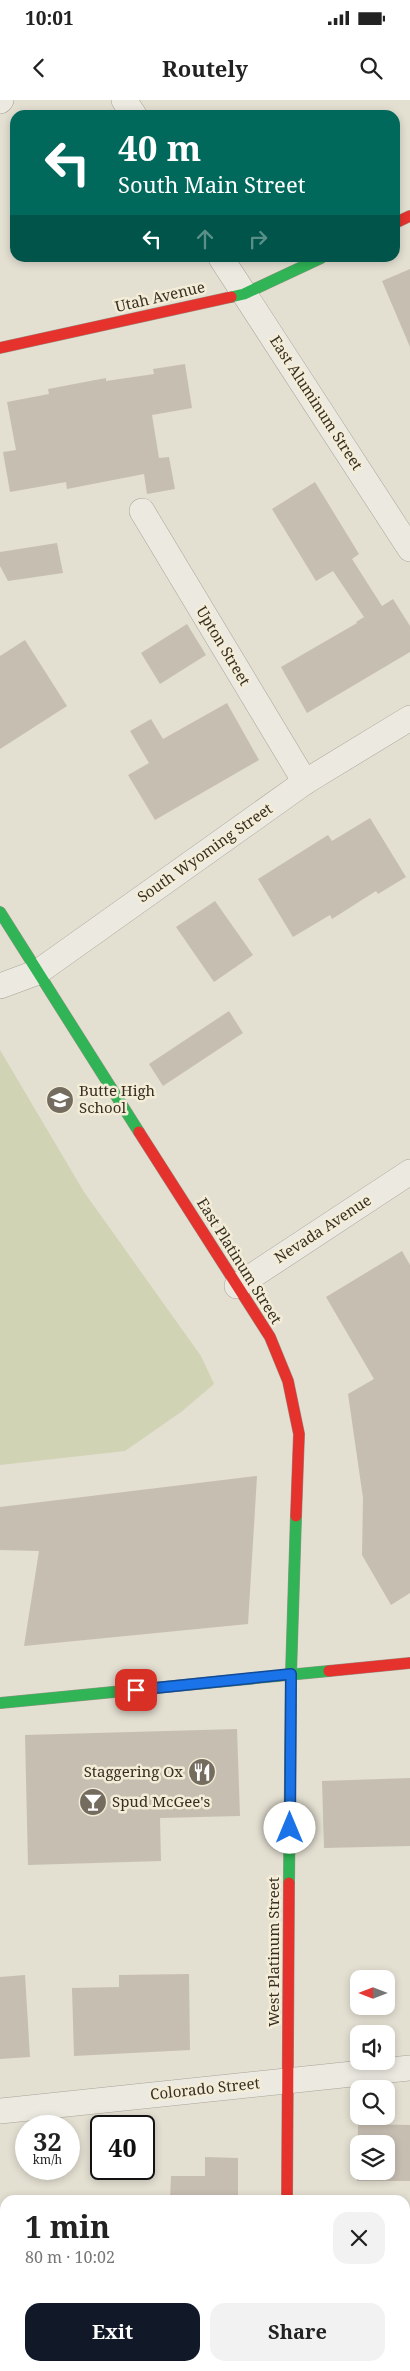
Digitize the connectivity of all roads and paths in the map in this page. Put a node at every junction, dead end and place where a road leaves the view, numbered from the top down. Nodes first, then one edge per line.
1 (224, 262) edge
2 (312, 262) edge
3 (244, 294) junction
4 (0, 348) edge
5 (142, 510) dead end
6 (410, 549) edge
7 (410, 718) edge
8 (305, 782) junction
9 (0, 912) edge
10 (38, 972) junction
11 (0, 986) edge
12 (410, 1172) edge
13 (237, 1286) junction
14 (410, 1663) edge
15 (291, 1674) junction
16 (0, 1703) edge
17 (410, 2068) edge
18 (288, 2080) junction
19 (0, 2111) edge
20 (287, 2195) edge

1 - 3 street, East Aluminum Street
2 - 3 street, Utah Avenue
3 - 4 street, Utah Avenue
3 - 6 street, East Aluminum Street
5 - 8 street, Upton Street
7 - 8 street, South Wyoming Street
8 - 10 street, South Wyoming Street
9 - 10 street, East Platinum Street
10 - 11 street, South Wyoming Street
10 - 13 street, East Platinum Street
12 - 13 street, Nevada Avenue
13 - 15 street, East Platinum Street
14 - 15 street
15 - 16 street
15 - 18 street, West Platinum Street
17 - 18 street, Colorado Street
18 - 19 street, Colorado Street
18 - 20 street, West Platinum Street

